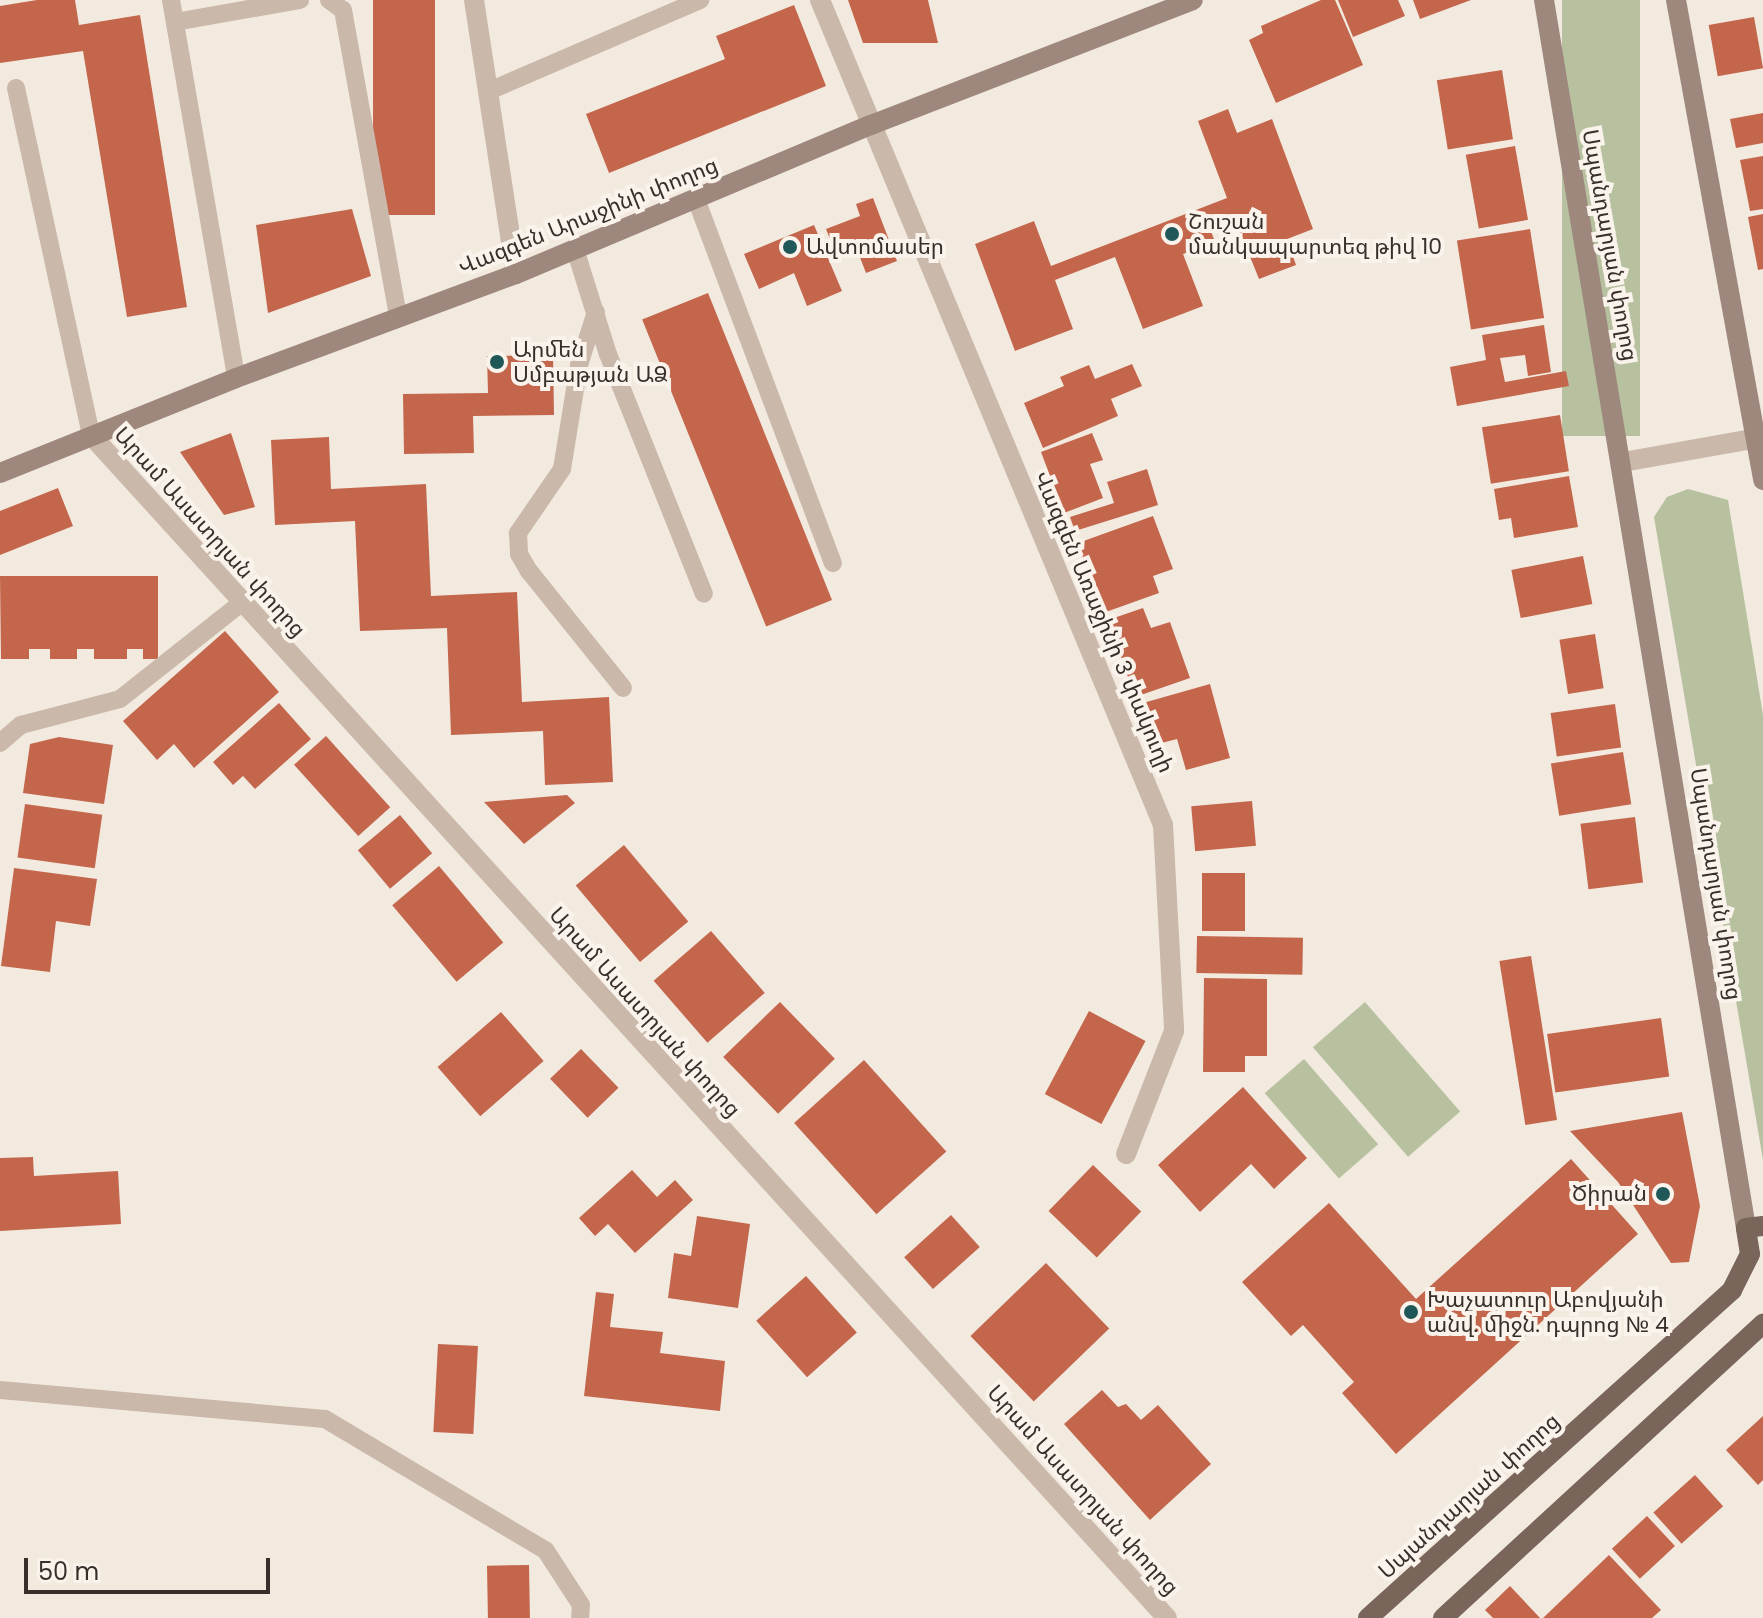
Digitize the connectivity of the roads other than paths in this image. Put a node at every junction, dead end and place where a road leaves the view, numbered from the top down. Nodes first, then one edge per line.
1 (171, 0) edge
2 (300, 0) edge
3 (329, 0) edge
4 (474, 0) edge
5 (700, 0) edge
6 (820, 0) edge
7 (1193, 0) edge
8 (1544, 0) edge
9 (1676, 0) edge
10 (175, 22) junction
11 (16, 88) dead end
12 (489, 91) junction
13 (871, 125) junction
14 (696, 199) junction
15 (575, 249) junction
16 (516, 274) junction
17 (596, 312) junction
18 (398, 316) junction
19 (236, 378) junction
20 (91, 435) junction
21 (1759, 438) edge
22 (1623, 462) junction
23 (0, 473) edge
24 (1763, 480) edge
25 (833, 563) dead end
26 (704, 594) dead end
27 (240, 604) junction
28 (623, 688) dead end
29 (0, 743) edge
30 (1126, 1154) dead end
31 (1755, 1227) edge
32 (1763, 1324) edge
33 (0, 1390) edge
34 (580, 1618) edge
35 (1167, 1618) edge
36 (1368, 1618) edge
37 (1443, 1618) edge

1 - 10 lane
2 - 10 lane
3 - 18 lane
4 - 12 street
5 - 12 lane
6 - 13 street, Վազգեն Առաջինի 3 փակուղի
7 - 13 main road, Վազգեն Արաջինի փողոց
8 - 22 main road, Սպանդարյան փողոց
9 - 21 main road
10 - 19 lane
11 - 20 lane
12 - 16 street
13 - 14 main road, Վազգեն Արաջինի փողոց
13 - 30 street, Վազգեն Առաջինի 3 փակուղի
14 - 15 main road, Վազգեն Արաջինի փողոց
14 - 25 lane
15 - 16 main road, Վազգեն Արաջինի փողոց
15 - 17 lane
16 - 18 main road, Վազգեն Արաջինի փողոց
17 - 26 lane
17 - 28 lane
18 - 19 main road, Վազգեն Արաջինի փողոց
19 - 20 main road, Վազգեն Արաջինի փողոց
20 - 23 main road, Վազգեն Արաջինի փողոց
20 - 27 street, Արամ Ասատրյան փողոց
21 - 22 street
21 - 24 main road
22 - 31 main road, Սպանդարյան փողոց
27 - 29 lane
27 - 35 street, Արամ Ասատրյան փողոց
31 - 36 main road, Սպանդարյան փողոց
32 - 37 main road
33 - 34 lane

